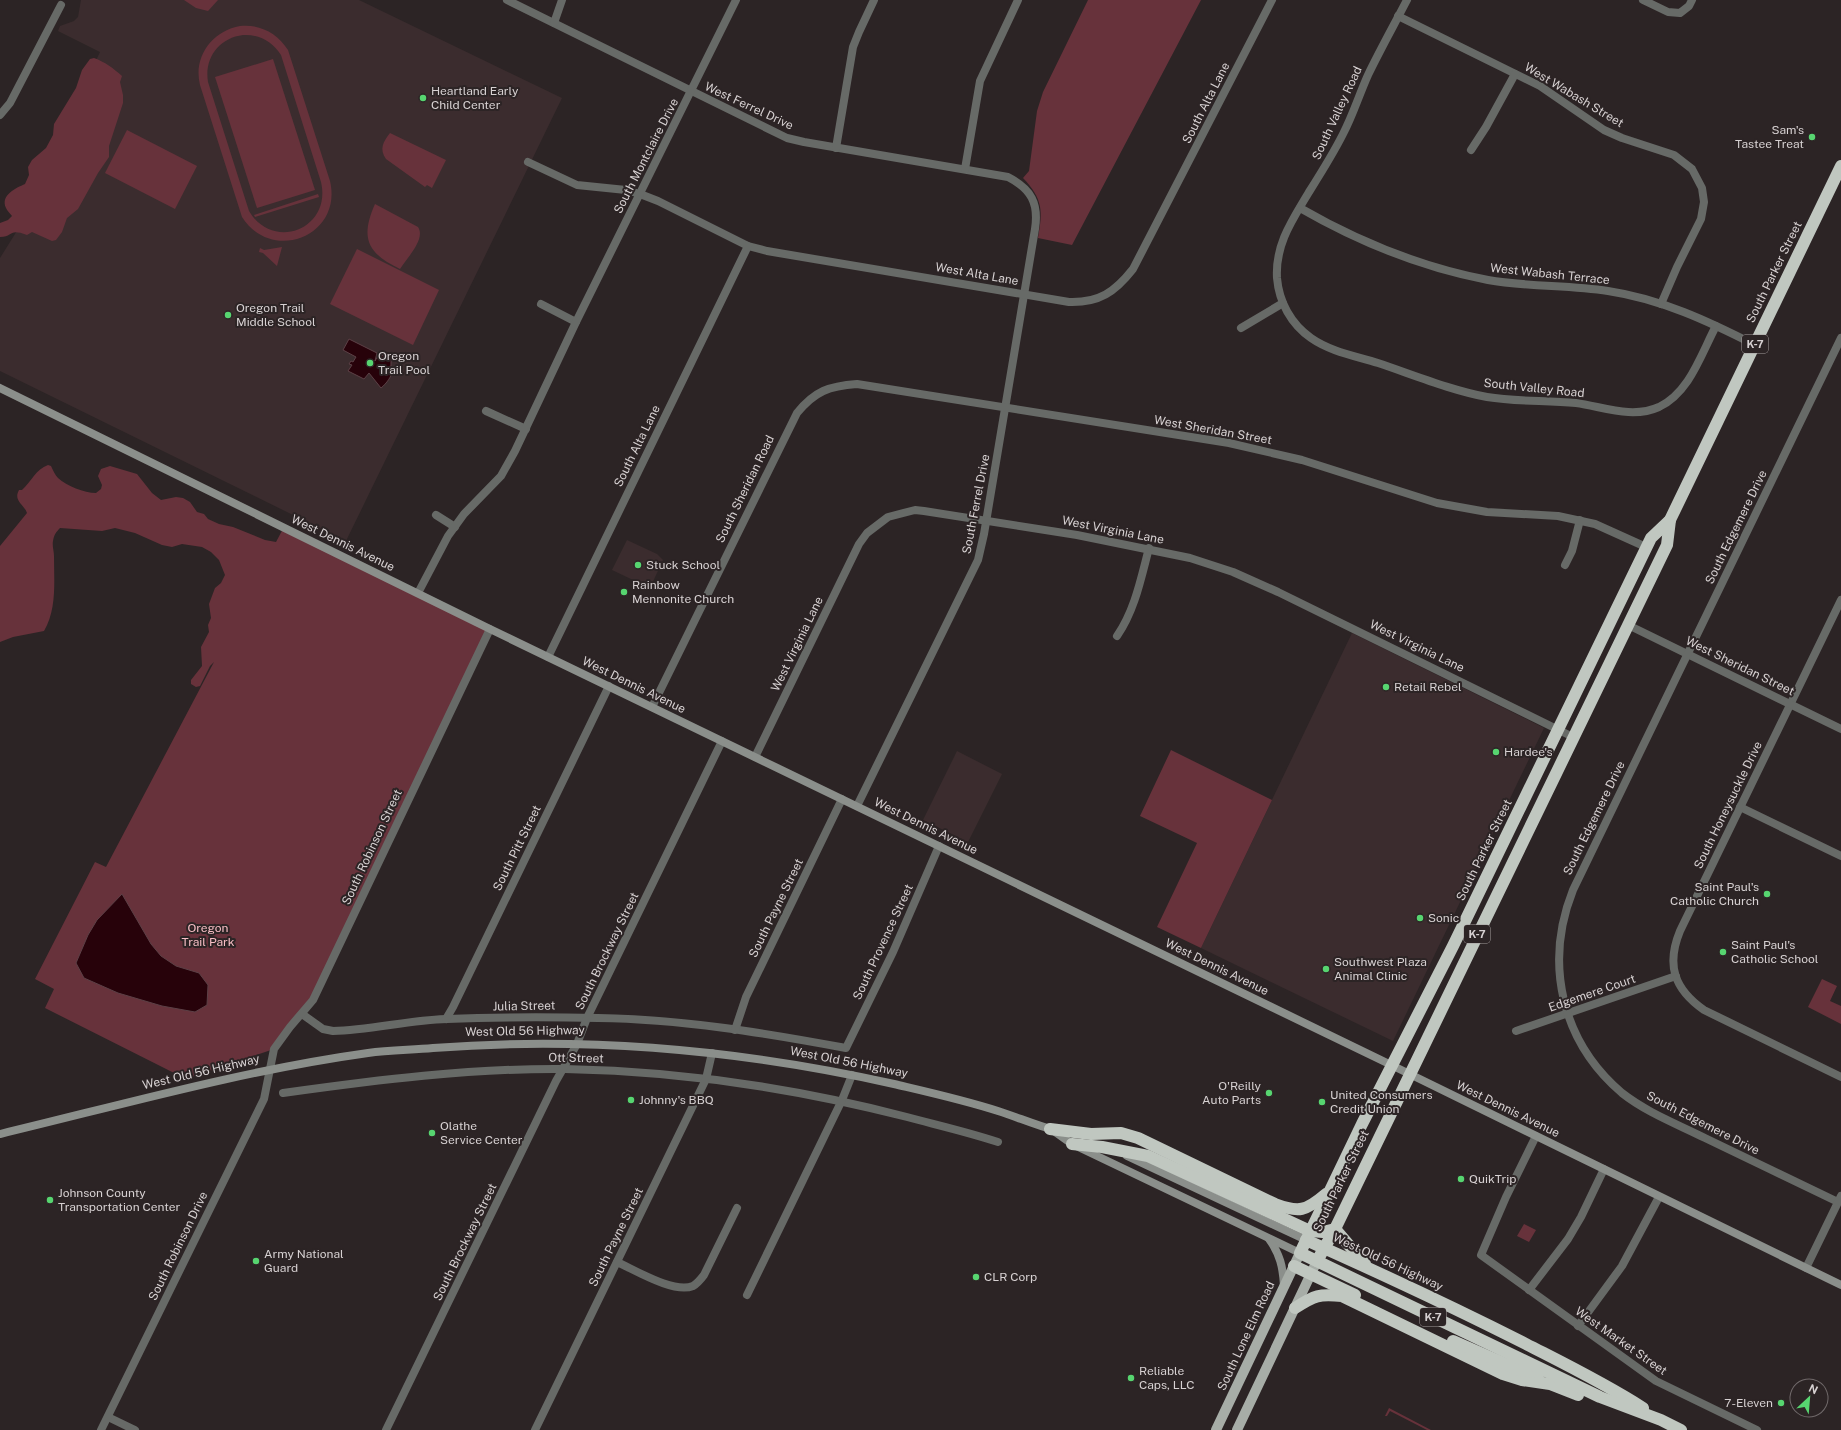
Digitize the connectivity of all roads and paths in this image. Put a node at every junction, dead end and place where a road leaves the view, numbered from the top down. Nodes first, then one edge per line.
1 (507, 0) edge
2 (562, 0) edge
3 (874, 0) edge
4 (1018, 0) edge
5 (1272, 0) edge
6 (1406, 0) edge
7 (1643, 0) edge
8 (1692, 0) edge
9 (733, 1) edge
10 (61, 5) dead end
11 (1398, 16) junction
12 (554, 23) junction
13 (1515, 74) junction
14 (691, 92) junction
15 (0, 115) edge
16 (836, 148) junction
17 (1471, 150) dead end
18 (528, 162) dead end
19 (1841, 167) edge
20 (965, 169) junction
21 (640, 194) junction
22 (1300, 208) junction
23 (1161, 216) joint
24 (1035, 229) joint
25 (748, 246) junction
26 (1024, 294) junction
27 (1283, 303) junction
28 (541, 304) dead end
29 (1661, 304) junction
30 (576, 322) junction
31 (1716, 326) junction
32 (1241, 328) dead end
33 (1841, 338) edge
34 (1755, 345) junction
35 (837, 385) joint
36 (0, 388) edge
37 (1005, 408) junction
38 (486, 411) dead end
39 (526, 429) junction
40 (436, 515) dead end
41 (1580, 520) junction
42 (1670, 520) junction
43 (987, 521) junction
44 (455, 527) junction
45 (1646, 547) junction
46 (1149, 548) junction
47 (1565, 565) dead end
48 (418, 593) junction
49 (1841, 600) edge
50 (1628, 625) junction
51 (490, 628) junction
52 (1117, 636) dead end
53 (1688, 654) junction
54 (548, 657) junction
55 (609, 686) junction
56 (1790, 704) junction
57 (652, 707) junction
58 (1558, 729) junction
59 (1841, 729) edge
60 (1573, 736) junction
61 (722, 741) junction
62 (755, 757) junction
63 (842, 799) junction
64 (857, 806) junction
65 (1740, 807) junction
66 (939, 846) junction
67 (1841, 856) edge
68 (1676, 976) junction
69 (302, 1014) junction
70 (1567, 1014) junction
71 (586, 1018) junction
72 (446, 1019) junction
73 (735, 1030) junction
74 (1516, 1031) dead end
75 (577, 1044) junction
76 (846, 1048) joint
77 (712, 1053) junction
78 (1393, 1065) junction
79 (564, 1069) junction
80 (269, 1070) junction
81 (1409, 1074) junction
82 (852, 1075) junction
83 (1841, 1077) edge
84 (706, 1079) junction
85 (282, 1093) dead end
86 (842, 1100) junction
87 (1050, 1129) junction
88 (0, 1134) edge
89 (1536, 1136) junction
90 (998, 1142) dead end
91 (1072, 1144) junction
92 (1102, 1147) junction
93 (1604, 1169) junction
94 (1330, 1190) junction
95 (1659, 1196) junction
96 (1840, 1199) edge
97 (737, 1208) dead end
98 (1335, 1228) junction
99 (1308, 1236) junction
100 (1267, 1237) junction
101 (1324, 1248) junction
102 (1300, 1252) junction
103 (1317, 1261) junction
104 (617, 1262) junction
105 (1294, 1266) junction
106 (1806, 1268) junction
107 (1370, 1270) junction
108 (1311, 1274) junction
109 (1841, 1285) edge
110 (1284, 1287) junction
111 (1529, 1290) junction
112 (746, 1296) dead end
113 (1295, 1308) junction
114 (1578, 1326) junction
115 (1580, 1372) junction
116 (1549, 1373) junction
117 (108, 1417) junction
118 (1661, 1420) junction
119 (101, 1430) edge
120 (135, 1430) edge
121 (386, 1430) edge
122 (535, 1430) edge
123 (1216, 1430) edge
124 (1237, 1430) edge
125 (1681, 1430) edge
126 (1757, 1430) edge

1 - 12 street, West Ferrel Drive
2 - 12 street
3 - 16 street
4 - 20 street
5 - 23 street, South Alta Lane
6 - 11 street, South Valley Road
7 - 8 street
9 - 14 street, South Montclaire Drive
10 - 15 street
11 - 13 street, West Wabash Street
11 - 22 street, South Valley Road
12 - 14 street, West Ferrel Drive
13 - 17 street
13 - 29 street, West Wabash Street
14 - 16 street, West Ferrel Drive
14 - 21 street, South Montclaire Drive
16 - 20 street, West Ferrel Drive
18 - 21 street
19 - 34 highway, South Parker Street / K-7
20 - 24 street, West Ferrel Drive
21 - 25 street
21 - 30 street, South Montclaire Drive
22 - 27 street, South Valley Road
22 - 29 street, West Wabash Terrace
23 - 26 street, West Alta Lane
24 - 26 street, South Ferrel Drive
25 - 26 street, West Alta Lane
25 - 54 street, South Alta Lane
26 - 37 street, South Ferrel Drive
27 - 31 street, South Valley Road
27 - 32 street
28 - 30 street
29 - 31 street, West Wabash Terrace
30 - 39 street, South Montclaire Drive
31 - 34 street, West Wabash Terrace
33 - 53 street, South Edgemere Drive
34 - 42 highway, South Parker Street / K-7
35 - 37 street, West Sheridan Street
35 - 57 street, South Sheridan Road
36 - 48 street, West Dennis Avenue
37 - 41 street, West Sheridan Street
37 - 43 street, South Ferrel Drive
38 - 39 street
39 - 44 street, South Montclaire Drive
40 - 44 street
41 - 45 street, West Sheridan Street
41 - 47 street
42 - 45 highway, South Parker Street / K-7
42 - 50 highway, South Parker Street / K-7
43 - 46 street, West Virginia Lane
43 - 62 street, West Virginia Lane
43 - 64 street, South Ferrel Drive
44 - 48 street, South Montclaire Drive
45 - 58 highway, South Parker Street / K-7
46 - 52 street
46 - 58 street, West Virginia Lane
48 - 51 street, West Dennis Avenue
49 - 56 street, South Honeysuckle Drive
50 - 53 street, West Sheridan Street
50 - 60 highway, South Parker Street / K-7
51 - 54 street, West Dennis Avenue
51 - 69 street, South Robinson Street
53 - 56 street, West Sheridan Street
53 - 70 street, South Edgemere Drive
54 - 55 street, West Dennis Avenue
55 - 57 street, West Dennis Avenue
55 - 72 street, South Pitt Street
56 - 59 street, West Sheridan Street
56 - 65 street, South Honeysuckle Drive
57 - 61 street, West Dennis Avenue
58 - 60 street, West Virginia Lane
58 - 78 highway, South Parker Street / K-7
60 - 81 highway, South Parker Street / K-7
61 - 62 street, West Dennis Avenue
61 - 71 street, South Brockway Street
62 - 63 street, West Dennis Avenue
63 - 64 street, West Dennis Avenue
63 - 73 street, South Payne Street
64 - 66 street, West Dennis Avenue
65 - 67 street
65 - 68 street, South Honeysuckle Drive
66 - 76 street, South Provence Street
66 - 78 street, West Dennis Avenue
68 - 70 street, Edgemere Court
68 - 83 street, South Honeysuckle Drive
69 - 72 street, Julia Street
69 - 80 street, South Robinson Street
70 - 74 street, Edgemere Court
70 - 96 street, South Edgemere Drive
71 - 72 street, Julia Street
71 - 73 street, Julia Street
71 - 75 street, South Brockway Street
73 - 76 street, Julia Street
75 - 77 street, West Old 56 Highway
75 - 79 street, South Brockway Street
75 - 80 street, West Old 56 Highway
77 - 82 street, West Old 56 Highway
77 - 84 street, South Payne Street
78 - 81 street, West Dennis Avenue
78 - 94 highway, South Parker Street / K-7
79 - 84 street, Ott Street
79 - 85 street, Ott Street
79 - 121 street, South Brockway Street
80 - 88 street, West Old 56 Highway
80 - 117 street, South Robinson Drive
81 - 89 street, West Dennis Avenue
81 - 98 highway, South Parker Street / K-7
82 - 86 street
82 - 87 street, West Old 56 Highway
84 - 86 street, Ott Street
84 - 104 street, South Payne Street
86 - 90 street, Ott Street
86 - 112 street
87 - 91 street, West Old 56 Highway
87 - 92 street, West Old 56 Highway
87 - 94 highway
89 - 93 street, West Dennis Avenue
89 - 111 street, West Market Street
91 - 92 highway, West Old 56 Highway
91 - 100 street, West Old 56 Highway
92 - 99 highway, West Old 56 Highway
93 - 95 street, West Dennis Avenue
93 - 111 street
94 - 99 highway, South Parker Street / K-7
95 - 106 street, West Dennis Avenue
95 - 114 street
96 - 106 street
97 - 104 street
98 - 99 highway
98 - 101 highway, South Parker Street
98 - 107 highway, K-7
99 - 101 highway, West Old 56 Highway
99 - 102 highway, K-7
100 - 102 street, West Old 56 Highway
100 - 110 street
101 - 103 highway, South Parker Street
101 - 107 highway, West Old 56 Highway
102 - 103 highway, West Old 56 Highway / K-7
102 - 105 main road, South Lone Elm Road
103 - 108 main road
103 - 116 highway, West Old 56 Highway / K-7
104 - 122 street, South Payne Street
105 - 108 highway
105 - 110 main road, South Lone Elm Road
106 - 109 street, West Dennis Avenue
107 - 115 highway, West Old 56 Highway / K-7
108 - 113 main road
108 - 116 highway
110 - 123 main road, South Lone Elm Road
111 - 114 street, West Market Street
113 - 118 highway
113 - 124 main road
114 - 126 street, West Market Street
115 - 116 highway
115 - 118 highway, West Old 56 Highway / K-7
116 - 118 highway, West Old 56 Highway / K-7
117 - 119 street, South Robinson Drive
117 - 120 street
118 - 125 highway, West Old 56 Highway / K-7

